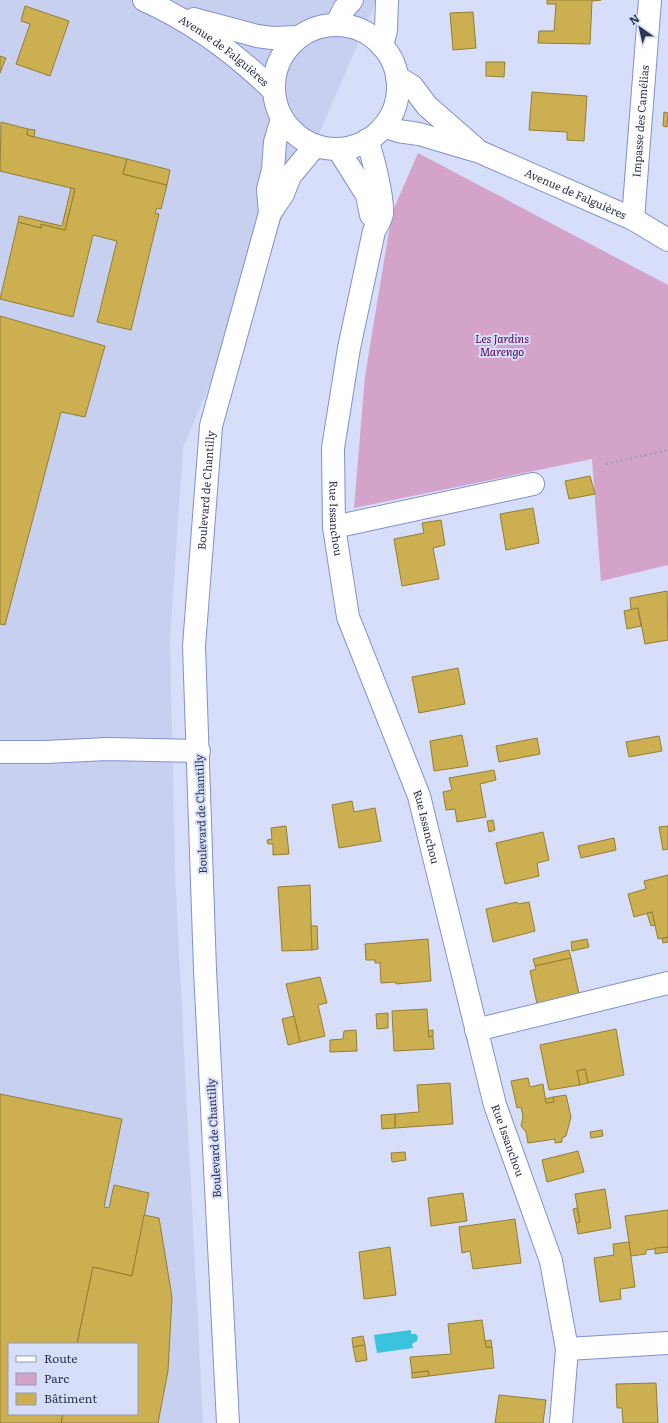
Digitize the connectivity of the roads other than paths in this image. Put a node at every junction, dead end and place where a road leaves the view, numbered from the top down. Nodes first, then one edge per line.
1 (144, 0) edge
2 (352, 0) edge
3 (387, 0) edge
4 (650, 0) edge
5 (174, 14) junction
6 (336, 25) junction
7 (298, 37) junction
8 (382, 46) junction
9 (397, 77) junction
10 (273, 90) junction
11 (282, 119) junction
12 (384, 126) junction
13 (367, 140) junction
14 (315, 146) junction
15 (338, 149) junction
16 (480, 152) junction
17 (270, 213) junction
18 (633, 219) junction
19 (374, 231) junction
20 (668, 240) edge
21 (533, 484) dead end
22 (334, 527) junction
23 (199, 751) junction
24 (0, 752) edge
25 (668, 983) edge
26 (476, 1030) junction
27 (668, 1343) edge
28 (567, 1349) junction
29 (228, 1423) edge
30 (561, 1423) edge

1 - 5 street, Avenue de Falguières
2 - 6 street
3 - 8 street
4 - 18 street, Impasse des Camélias
5 - 7 street, Avenue de Falguières
5 - 10 street, Avenue de Falguières
6 - 7 street
6 - 8 street
7 - 10 street
8 - 9 street
9 - 12 street
9 - 16 street, Avenue de Falguières
10 - 11 street
11 - 14 street
11 - 17 street, Boulevard de Chantilly
12 - 13 street
12 - 16 street, Avenue de Falguières
13 - 15 street
13 - 19 street
14 - 15 street
14 - 17 street, Boulevard de Chantilly
15 - 19 street
16 - 18 street, Avenue de Falguières
17 - 23 street, Boulevard de Chantilly
18 - 20 street, Avenue de Falguières
19 - 22 street, Rue Issanchou
21 - 22 street
22 - 26 street, Rue Issanchou
23 - 24 street
23 - 29 street, Boulevard de Chantilly
25 - 26 street
26 - 28 street, Rue Issanchou
27 - 28 street
28 - 30 street, Rue Issanchou

